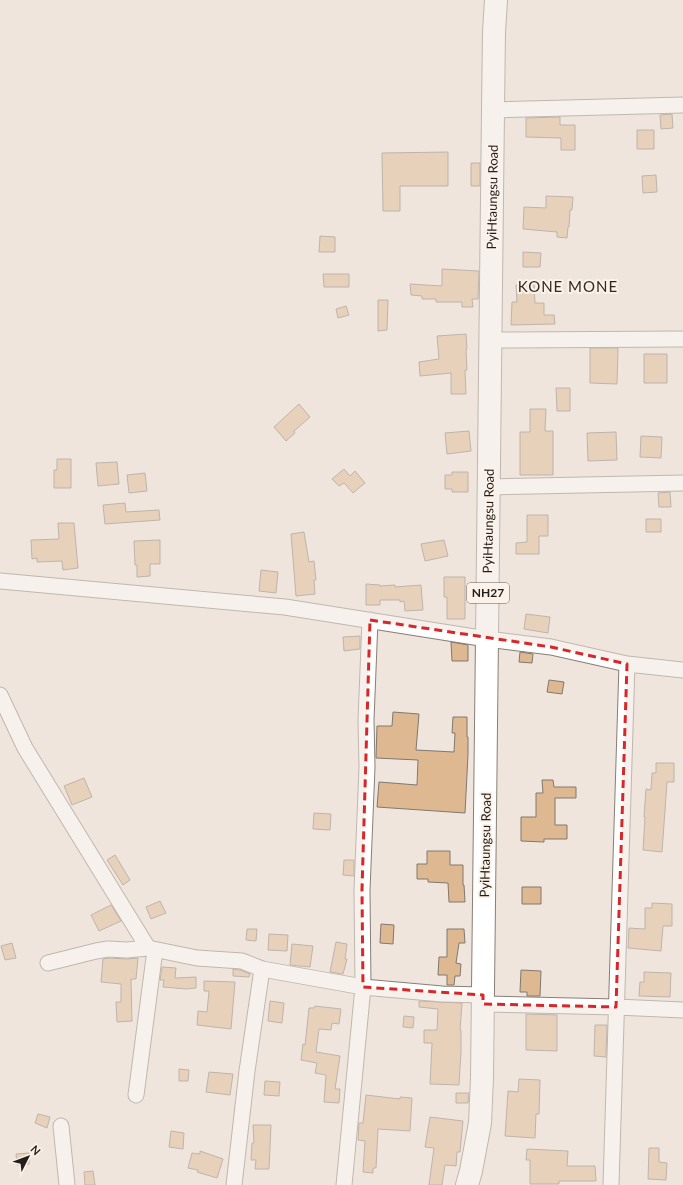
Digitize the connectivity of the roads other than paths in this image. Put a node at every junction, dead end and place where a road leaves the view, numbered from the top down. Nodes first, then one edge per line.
1 (496, 0) edge
2 (683, 105) edge
3 (493, 110) junction
4 (683, 339) edge
5 (490, 340) junction
6 (683, 483) edge
7 (489, 487) junction
8 (0, 582) edge
9 (370, 620) junction
10 (487, 640) junction
11 (627, 664) junction
12 (683, 670) edge
13 (0, 695) edge
14 (151, 949) junction
15 (48, 963) dead end
16 (262, 969) junction
17 (363, 987) junction
18 (483, 1000) junction
19 (616, 1007) junction
20 (683, 1010) edge
21 (136, 1095) dead end
22 (61, 1126) dead end
23 (66, 1185) edge
24 (234, 1185) edge
25 (344, 1185) edge
26 (467, 1185) edge
27 (611, 1185) edge

1 - 3 highway, PyiHtaungsu Road / NH27
2 - 3 street
3 - 5 highway, PyiHtaungsu Road / NH27
4 - 5 street
5 - 7 highway, PyiHtaungsu Road / NH27
6 - 7 street
7 - 10 highway, PyiHtaungsu Road / NH27
8 - 9 street
9 - 10 street
9 - 17 street
10 - 11 street
10 - 18 highway, PyiHtaungsu Road / NH27
11 - 12 street
11 - 19 street
13 - 14 street
14 - 15 street
14 - 16 street
14 - 21 street
16 - 17 street
16 - 24 street
17 - 18 street
17 - 25 street
18 - 19 street
18 - 26 highway, PyiHtaungsu Road / NH27
19 - 20 street
19 - 27 street
22 - 23 street

